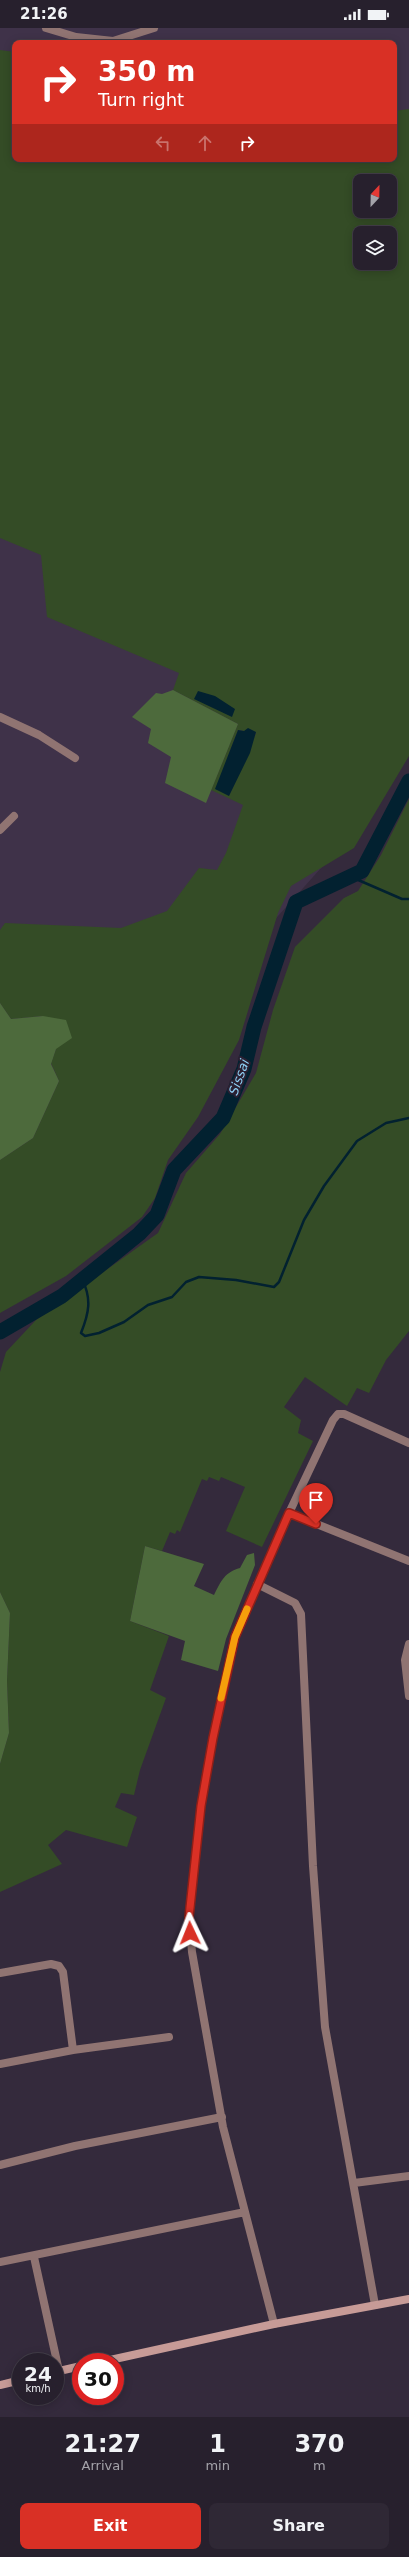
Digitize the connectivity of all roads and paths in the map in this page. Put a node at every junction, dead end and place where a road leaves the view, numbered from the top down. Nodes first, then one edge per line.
1 (46, 28) edge
2 (154, 28) edge
3 (101, 40) edge
4 (116, 40) edge
5 (0, 718) edge
6 (75, 758) dead end
7 (14, 816) dead end
8 (0, 830) edge
9 (409, 1443) edge
10 (289, 1513) junction
11 (409, 1561) edge
12 (257, 1584) junction
13 (409, 1644) edge
14 (409, 1696) edge
15 (0, 1973) edge
16 (169, 2037) dead end
17 (73, 2050) junction
18 (0, 2064) edge
19 (222, 2117) junction
20 (0, 2165) edge
21 (409, 2176) edge
22 (354, 2183) junction
23 (245, 2212) junction
24 (34, 2256) junction
25 (0, 2262) edge
26 (409, 2299) edge
27 (375, 2305) junction
28 (274, 2324) junction
29 (53, 2353) edge
30 (124, 2357) edge
31 (12, 2382) edge
32 (0, 2385) edge

1 - 3 street
2 - 4 street
5 - 6 street
7 - 8 street
9 - 10 street
10 - 11 street
10 - 12 street
12 - 19 street
12 - 22 street
13 - 14 street
15 - 17 street
16 - 17 street
17 - 18 street
19 - 20 street
19 - 23 street
21 - 22 street
22 - 27 street
23 - 24 street
23 - 28 street
24 - 25 street
24 - 29 street
26 - 27 street
27 - 28 street
28 - 30 street
31 - 32 street

